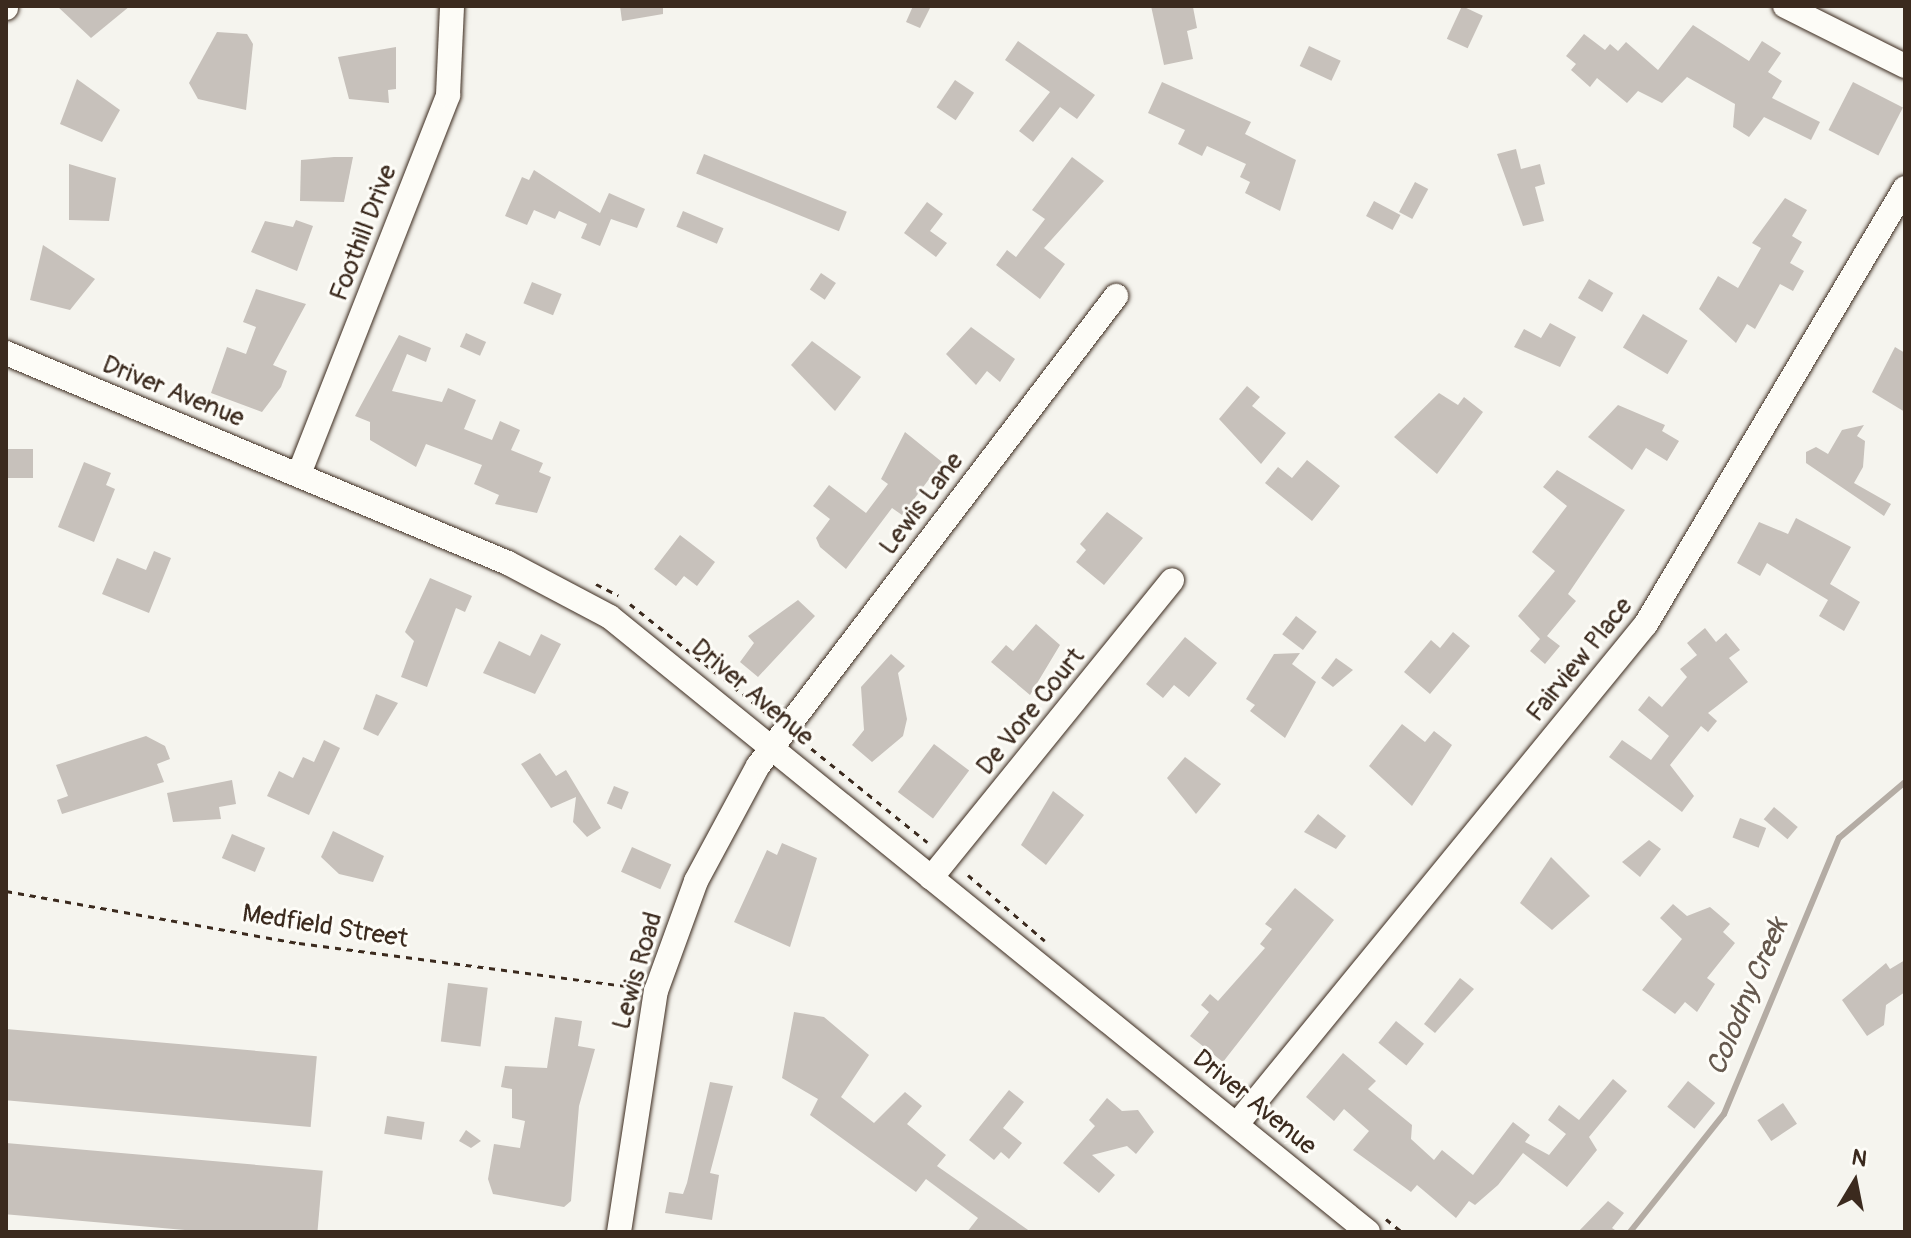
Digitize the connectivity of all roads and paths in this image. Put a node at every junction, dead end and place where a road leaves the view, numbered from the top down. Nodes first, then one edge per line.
1 (452, 6) edge
2 (1785, 6) edge
3 (1905, 66) edge
4 (1905, 188) edge
5 (1116, 296) dead end
6 (6, 353) edge
7 (299, 474) junction
8 (1172, 580) dead end
9 (801, 740) dead end
10 (773, 747) junction
11 (927, 842) dead end
12 (931, 878) junction
13 (6, 891) edge
14 (640, 988) dead end
15 (1237, 1124) junction
16 (619, 1232) edge
17 (1368, 1232) edge

1 - 7 street, Foothill Drive
2 - 3 street
4 - 15 street, Fairview Place
5 - 10 street, Lewis Lane
6 - 7 street, Driver Avenue
7 - 10 street, Driver Avenue
8 - 12 street, De Vore Court
9 - 11 path
10 - 12 street, Driver Avenue
10 - 16 street, Lewis Road
12 - 15 street, Driver Avenue
13 - 14 path, Medfield Street
15 - 17 street, Driver Avenue

